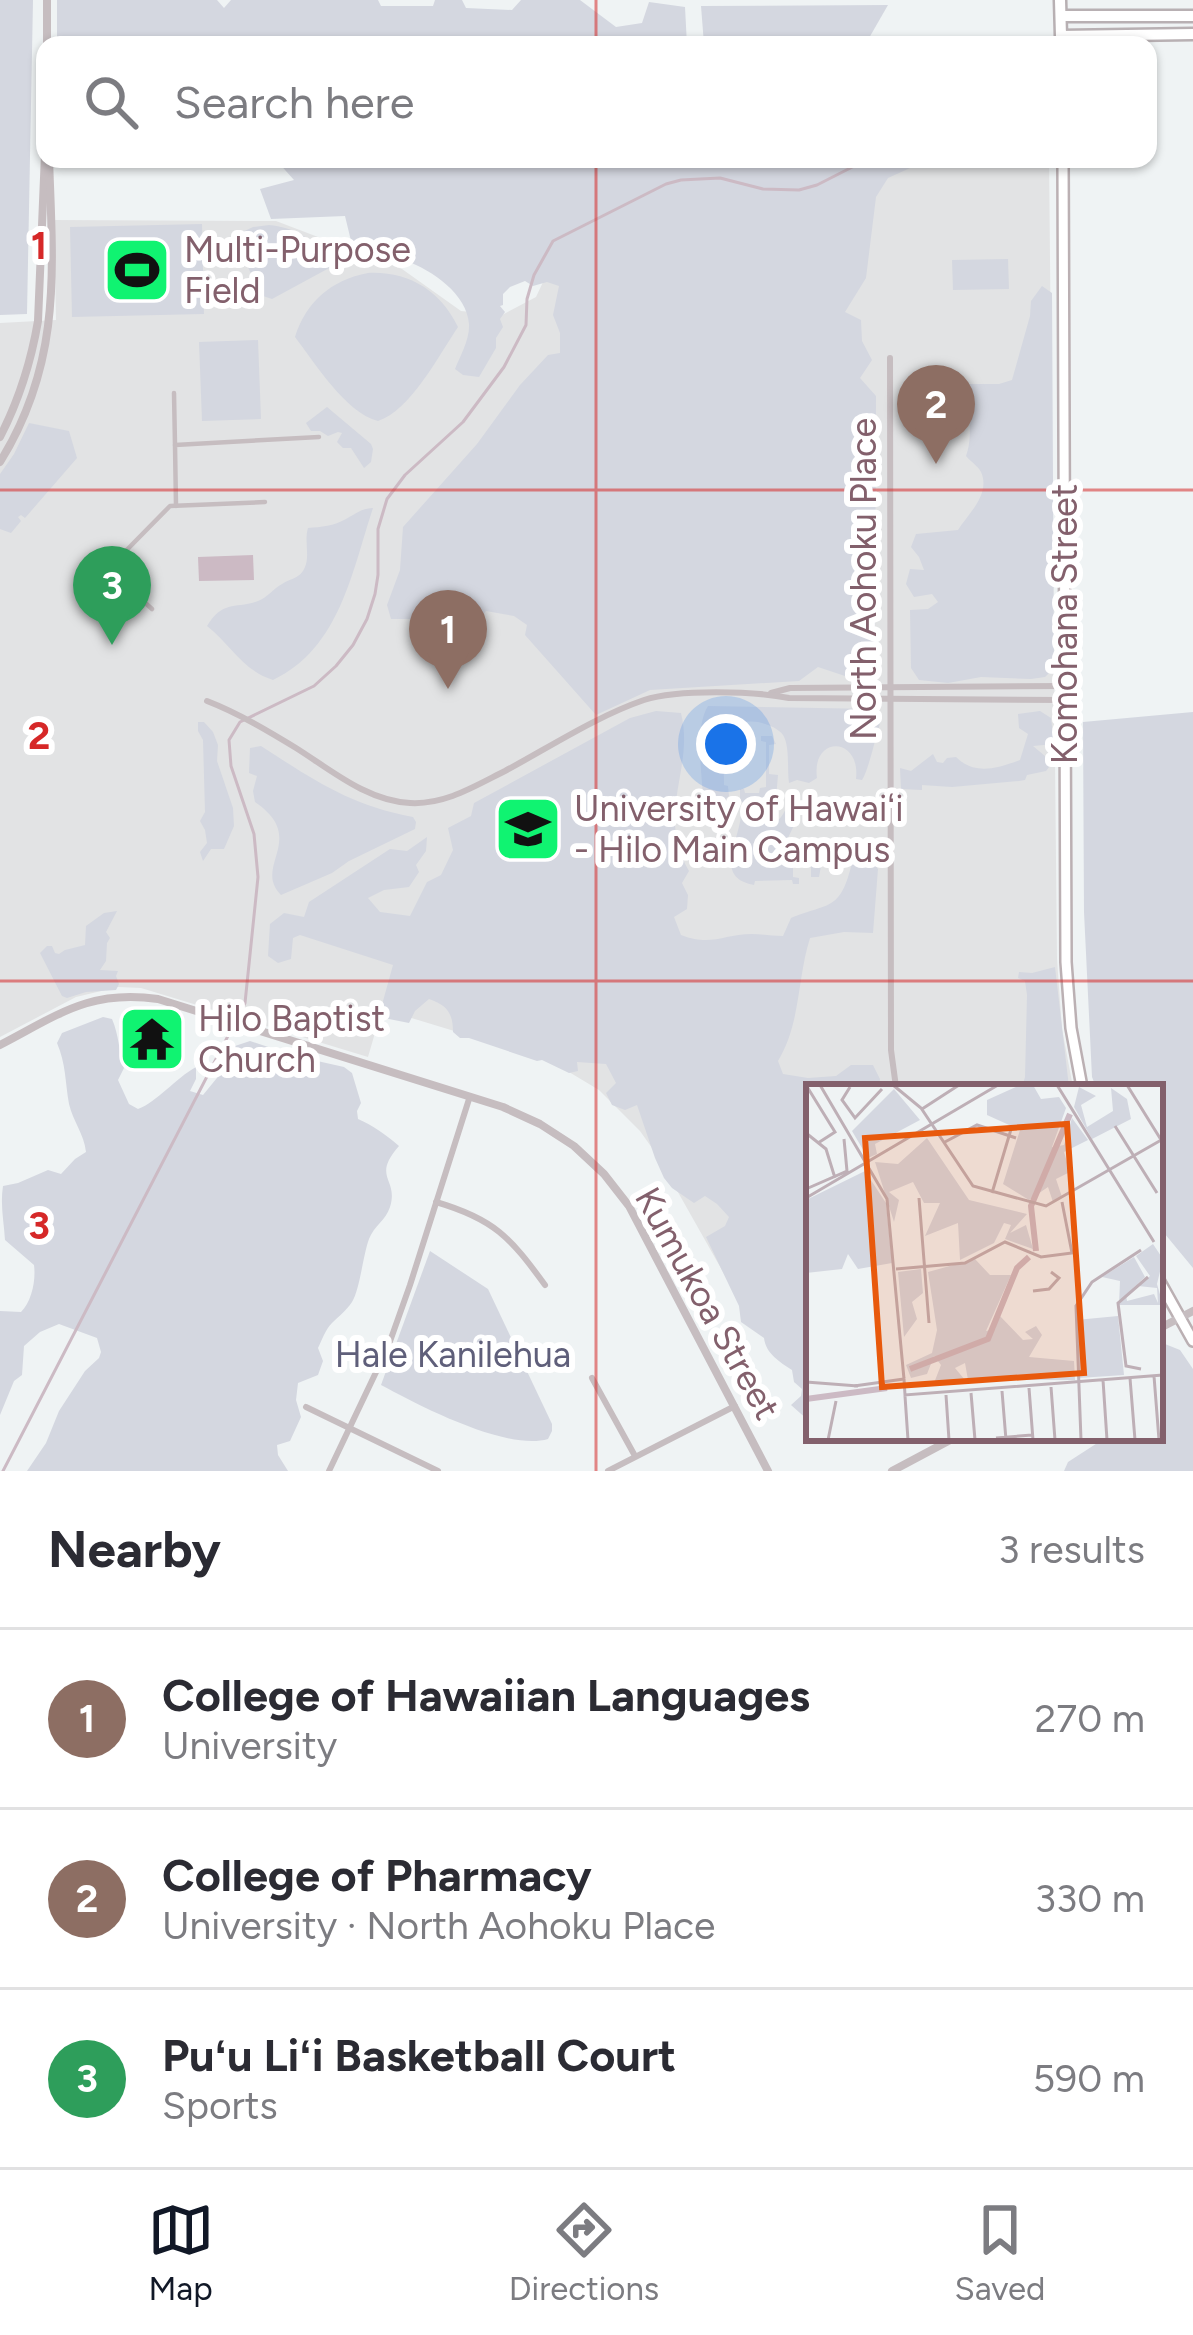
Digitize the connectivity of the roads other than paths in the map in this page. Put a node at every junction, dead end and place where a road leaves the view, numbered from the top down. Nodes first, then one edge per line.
1 (47, 0) edge
2 (1060, 0) edge
3 (1060, 16) junction
4 (1193, 16) edge
5 (1193, 34) edge
6 (47, 36) edge
7 (1061, 36) edge
8 (1149, 36) edge
9 (46, 168) edge
10 (47, 168) edge
11 (1063, 168) edge
12 (890, 358) dead end
13 (174, 393) dead end
14 (0, 437) edge
15 (319, 437) dead end
16 (176, 445) junction
17 (0, 462) edge
18 (266, 502) dead end
19 (176, 506) junction
20 (152, 609) dead end
21 (1065, 686) junction
22 (891, 687) junction
23 (767, 694) junction
24 (891, 698) junction
25 (1065, 700) junction
26 (207, 701) dead end
27 (0, 1045) edge
28 (896, 1084) edge
29 (1081, 1084) edge
30 (470, 1096) junction
31 (436, 1202) junction
32 (544, 1285) dead end
33 (1163, 1287) edge
34 (1193, 1311) edge
35 (1180, 1318) junction
36 (1163, 1326) edge
37 (1193, 1341) edge
38 (592, 1378) dead end
39 (735, 1406) junction
40 (306, 1407) dead end
41 (351, 1428) junction
42 (948, 1441) edge
43 (635, 1456) junction
44 (328, 1471) edge
45 (438, 1471) edge
46 (608, 1471) edge
47 (768, 1471) edge
48 (892, 1471) edge

1 - 6 street
2 - 3 highway
3 - 4 highway
3 - 7 highway
5 - 8 highway
9 - 14 street
10 - 17 street
11 - 21 main road, Komohana Street
12 - 22 street, North Aohoku Place
13 - 16 street
15 - 16 street
16 - 19 street
18 - 19 street
19 - 20 street
21 - 22 street
21 - 25 main road, Komohana Street
22 - 23 street
22 - 24 street, North Aohoku Place
23 - 24 street
23 - 26 street
24 - 25 street
24 - 28 street, North Aohoku Place
25 - 29 main road, Komohana Street
27 - 30 street, Kumukoa Street
30 - 31 street
30 - 39 street, Kumukoa Street
31 - 32 street
31 - 41 street
33 - 35 main road
34 - 35 street
35 - 36 street
35 - 37 main road
38 - 43 street
39 - 43 street
39 - 47 street, Kumukoa Street
40 - 41 street
41 - 44 street
41 - 45 street
42 - 48 street
43 - 46 street

